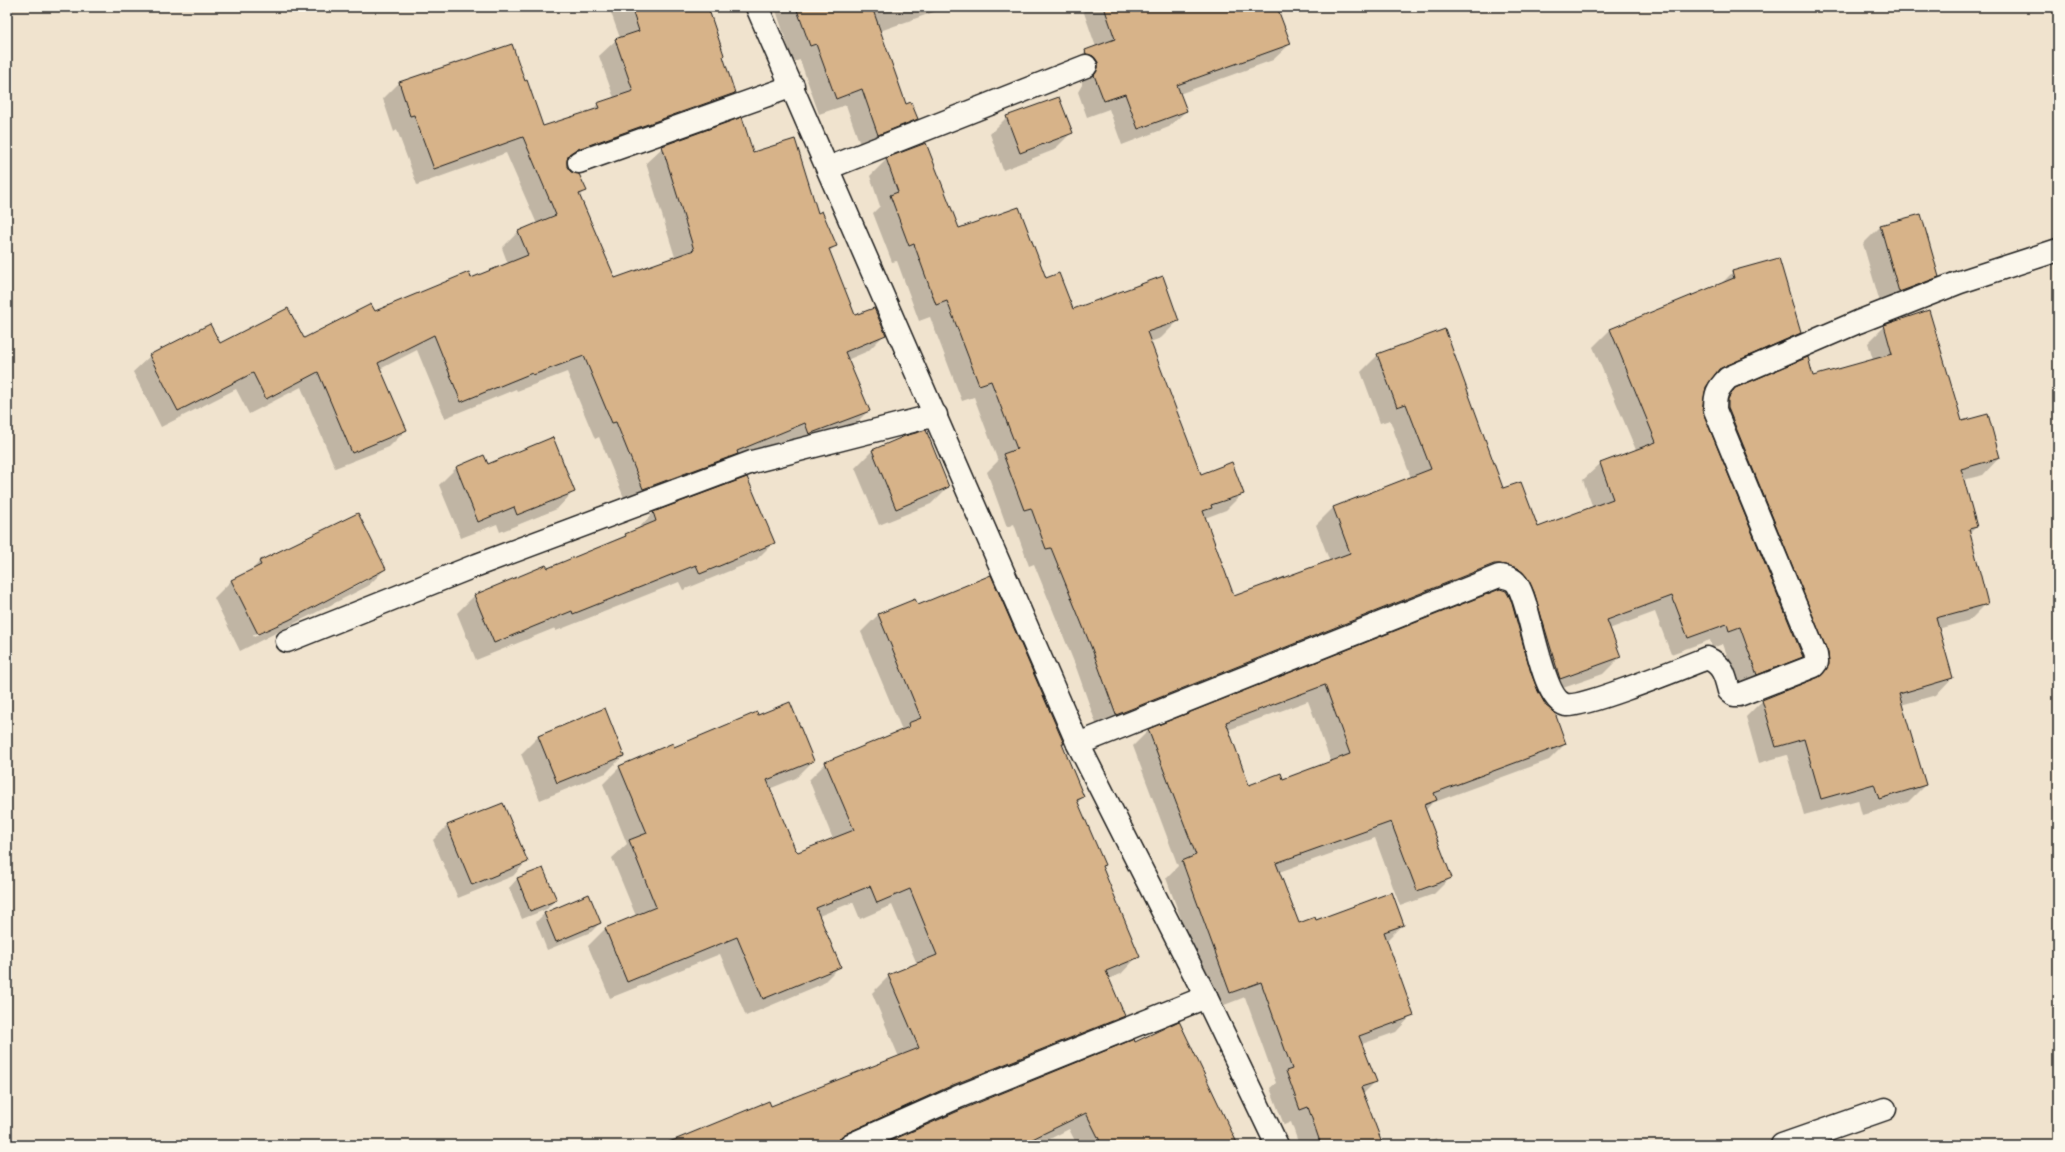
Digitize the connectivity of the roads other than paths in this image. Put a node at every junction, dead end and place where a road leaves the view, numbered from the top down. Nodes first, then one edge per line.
1 (758, 7) edge
2 (1086, 66) dead end
3 (793, 86) junction
4 (579, 162) dead end
5 (828, 168) junction
6 (2058, 250) edge
7 (936, 415) junction
8 (287, 641) dead end
9 (1078, 744) junction
10 (1206, 997) junction
11 (1885, 1109) dead end
12 (850, 1145) edge
13 (1277, 1145) edge
14 (1782, 1145) edge

1 - 3 street
2 - 5 street
3 - 4 street
3 - 5 street
5 - 7 street
6 - 9 street
7 - 8 street
7 - 9 street
9 - 10 street
10 - 12 street
10 - 13 street
11 - 14 street

